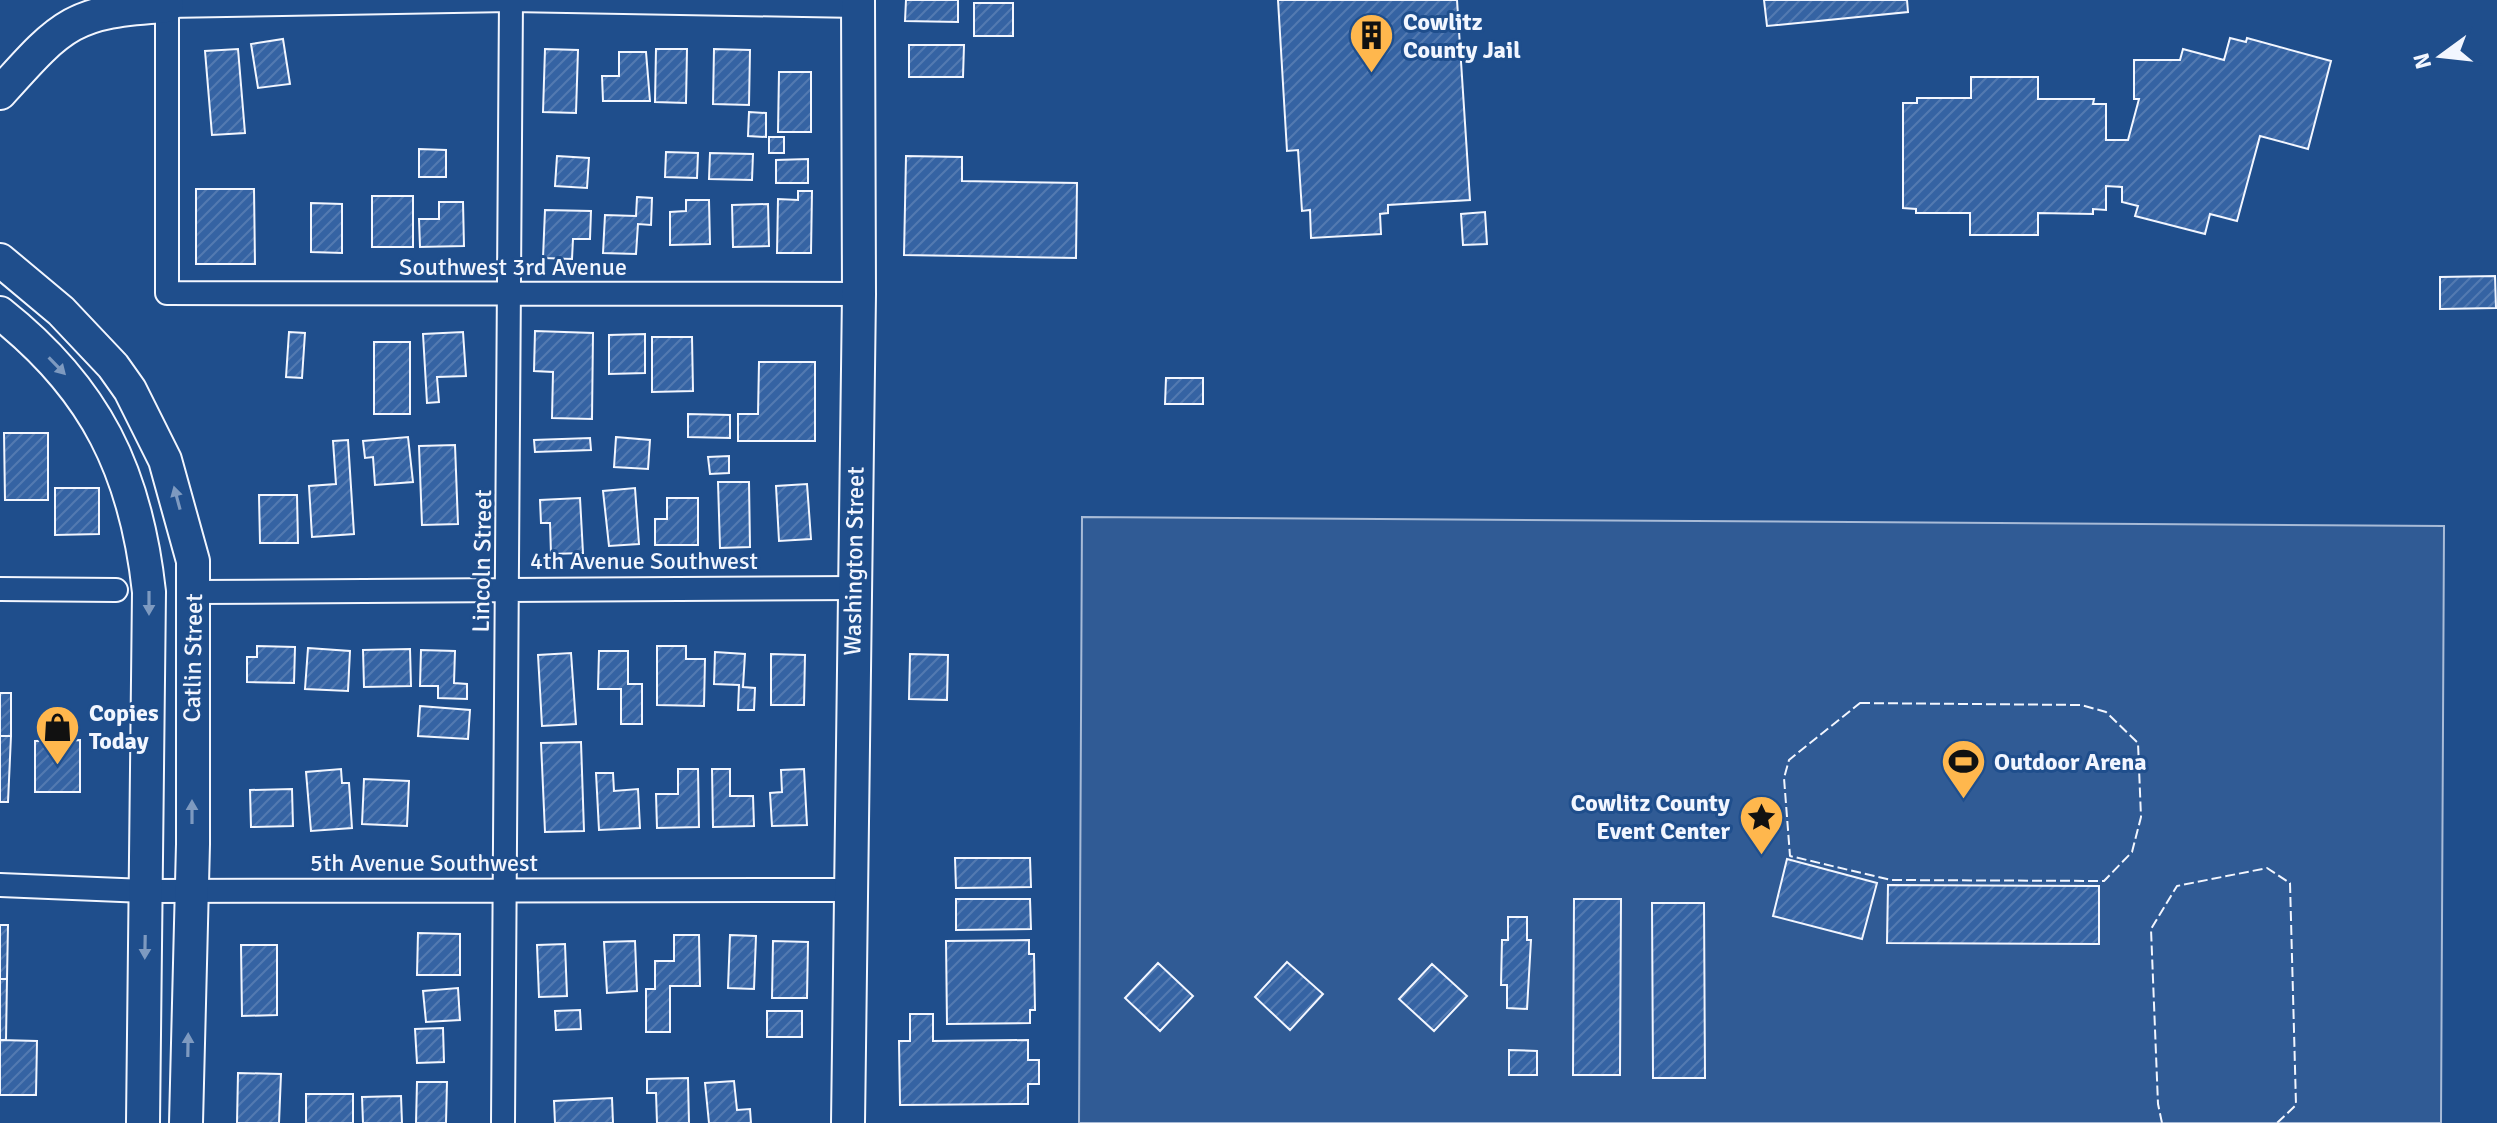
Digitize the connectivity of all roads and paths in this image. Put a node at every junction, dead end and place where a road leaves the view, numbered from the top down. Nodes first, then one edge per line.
1 (511, 0) edge
2 (167, 3) edge
3 (858, 3) edge
4 (0, 93) edge
5 (0, 260) edge
6 (510, 292) junction
7 (859, 294) junction
8 (0, 313) edge
9 (507, 587) junction
10 (853, 588) junction
11 (0, 589) edge
12 (116, 590) dead end
13 (195, 592) junction
14 (0, 885) edge
15 (504, 888) junction
16 (192, 890) junction
17 (848, 890) junction
18 (145, 891) junction
19 (143, 1123) edge
20 (186, 1123) edge
21 (503, 1123) edge
22 (848, 1123) edge

1 - 2 street
1 - 3 street
1 - 6 street, Lincoln Street
2 - 4 main road
2 - 6 street, Southwest 3rd Avenue
3 - 7 main road, Washington Street
13 -> 5 main road, Catlin Street
6 - 7 street, Southwest 3rd Avenue
6 - 9 street, Lincoln Street
7 - 10 main road, Washington Street
8 -> 18 main road, Catlin Street
9 - 10 street, 4th Avenue Southwest
9 - 13 street, 4th Avenue Southwest
9 - 15 street, Lincoln Street
10 - 17 main road, Washington Street
11 - 12 street
16 -> 13 main road, Catlin Street
14 - 18 street, 5th Avenue Southwest
15 - 16 street, 5th Avenue Southwest
15 - 17 street, 5th Avenue Southwest
15 - 21 street, Lincoln Street
16 - 18 street, 5th Avenue Southwest
20 -> 16 main road, Catlin Street
17 - 22 main road, Washington Street
18 -> 19 main road, Catlin Street

